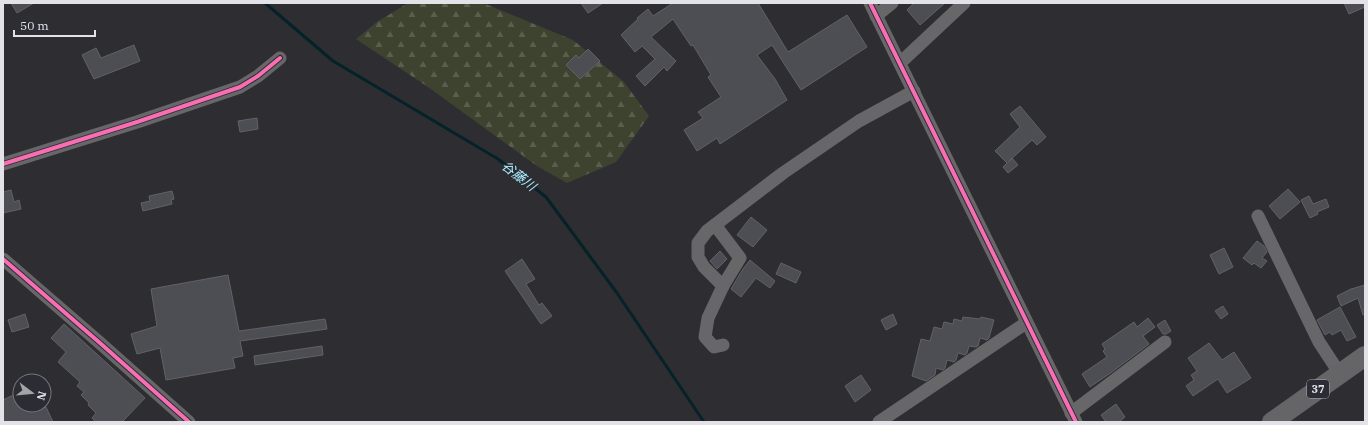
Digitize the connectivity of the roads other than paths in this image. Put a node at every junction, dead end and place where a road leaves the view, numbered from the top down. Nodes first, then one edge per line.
1 (870, 3) edge
2 (892, 3) edge
3 (964, 3) edge
4 (876, 16) junction
5 (280, 58) dead end
6 (900, 63) junction
7 (914, 91) junction
8 (3, 164) edge
9 (1258, 216) dead end
10 (715, 225) junction
11 (3, 259) edge
12 (723, 286) junction
13 (1026, 323) junction
14 (1165, 342) dead end
15 (723, 345) dead end
16 (1365, 356) edge
17 (1340, 374) junction
18 (1073, 418) edge
19 (189, 422) edge
20 (878, 422) edge
21 (1272, 422) edge

1 - 4 street
2 - 4 street
3 - 6 street
4 - 6 street
5 - 8 street
6 - 7 street
7 - 10 street
7 - 13 street
9 - 17 street
10 - 12 street
10 - 12 street
11 - 19 street
12 - 15 street
13 - 18 street
13 - 20 street
14 - 18 street
16 - 17 highway, 37
17 - 21 highway, 37

